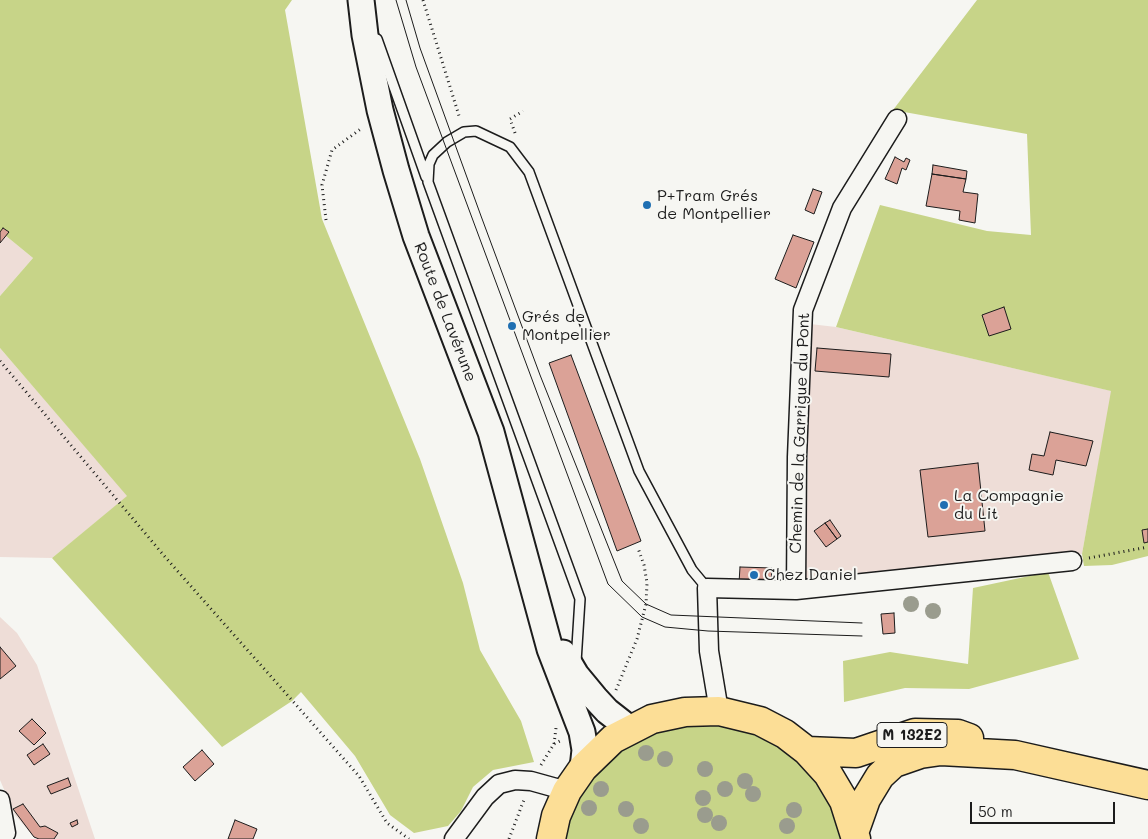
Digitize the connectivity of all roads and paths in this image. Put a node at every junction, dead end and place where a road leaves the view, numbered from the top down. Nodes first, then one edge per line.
1 (362, 0) edge
2 (423, 0) edge
3 (897, 119) dead end
4 (367, 124) dead end
5 (464, 132) junction
6 (428, 182) junction
7 (326, 220) dead end
8 (0, 361) edge
9 (638, 548) dead end
10 (1148, 548) edge
11 (1072, 560) joint
12 (707, 588) junction
13 (796, 590) junction
14 (544, 620) junction
15 (576, 675) junction
16 (607, 711) junction
17 (719, 711) junction
18 (630, 729) junction
19 (807, 751) junction
20 (1015, 756) junction
21 (582, 768) junction
22 (531, 781) junction
23 (1148, 786) edge
24 (567, 791) junction
25 (0, 800) edge
26 (6, 835) edge
27 (855, 835) edge
28 (409, 839) edge
29 (454, 839) edge
30 (509, 839) edge
31 (551, 839) edge

1 - 6 lane
1 - 14 main road, Route de Lavérune
2 - 5 path
3 - 13 street, Chemin de la Garrigue du Pont
4 - 7 path
5 - 6 lane
5 - 12 lane
6 - 15 lane
8 - 28 path
9 - 16 path
10 - 11 path
11 - 13 street
12 - 13 street
12 - 17 street
14 - 15 main road, Route de Lavérune
14 - 21 main road, Route de Lavérune
15 - 16 main road, Route de Lavérune
16 - 18 main road, Route de Lavérune
17 - 18 main road
17 - 19 main road
18 - 21 main road
19 - 20 main road, M 132E2
19 - 27 main road
20 - 23 main road, M 132E2
20 - 27 main road, M 132E2
21 - 24 main road
22 - 24 street
22 - 29 street
22 - 30 path
24 - 31 main road
25 - 26 street

